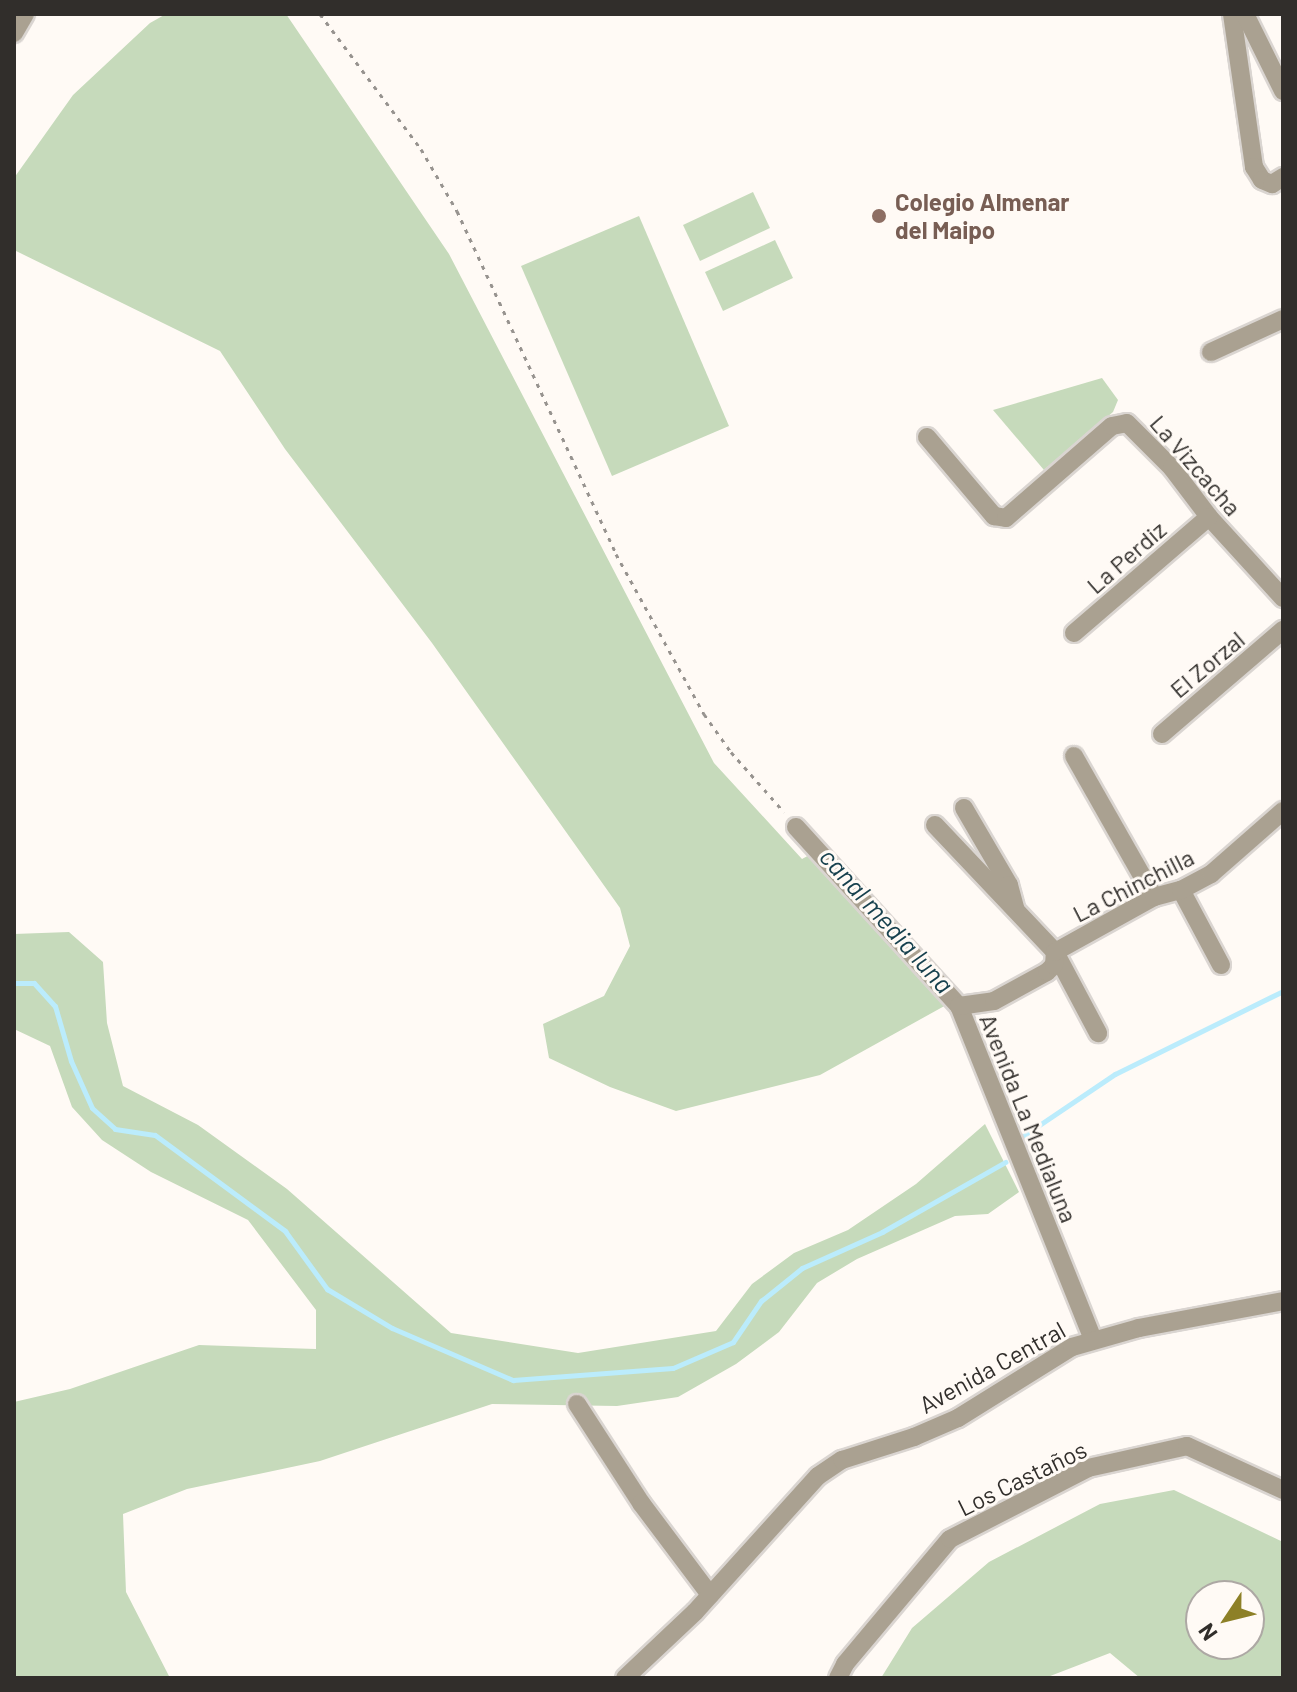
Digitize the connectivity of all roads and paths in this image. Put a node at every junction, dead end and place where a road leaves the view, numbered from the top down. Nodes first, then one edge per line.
1 (25, 14) edge
2 (320, 14) edge
3 (1232, 14) edge
4 (1245, 14) edge
5 (14, 33) edge
6 (1283, 91) edge
7 (1283, 177) edge
8 (1283, 319) edge
9 (1211, 352) dead end
10 (927, 437) dead end
11 (1209, 517) junction
12 (1283, 598) edge
13 (1283, 630) edge
14 (1074, 633) dead end
15 (1162, 734) dead end
16 (1074, 756) dead end
17 (964, 808) dead end
18 (1283, 811) edge
19 (935, 825) dead end
20 (796, 827) joint
21 (1181, 890) junction
22 (1154, 897) junction
23 (1016, 910) junction
24 (1055, 952) junction
25 (1221, 965) dead end
26 (959, 1006) junction
27 (1098, 1033) dead end
28 (1283, 1301) edge
29 (1093, 1339) junction
30 (577, 1404) dead end
31 (1283, 1490) edge
32 (710, 1595) junction
33 (625, 1678) edge
34 (838, 1678) edge

1 - 5 street
2 - 20 path
3 - 7 street
4 - 6 street
8 - 9 street
10 - 11 street, La Vizcacha
11 - 12 street, La Vizcacha
11 - 14 street, La Perdiz
13 - 15 street, El Zorzal
16 - 22 street
17 - 23 street
18 - 21 street, La Chinchilla
19 - 23 street
20 - 26 street, Avenida La Medialuna
21 - 22 street, La Chinchilla
21 - 25 street
22 - 24 street, La Chinchilla
23 - 24 street
24 - 26 street, La Chinchilla
24 - 27 street
26 - 29 street, Avenida La Medialuna
28 - 29 street, Avenida Central
29 - 32 street, Avenida Central
30 - 32 street
31 - 34 street, Los Castaños
32 - 33 street, Avenida Central

